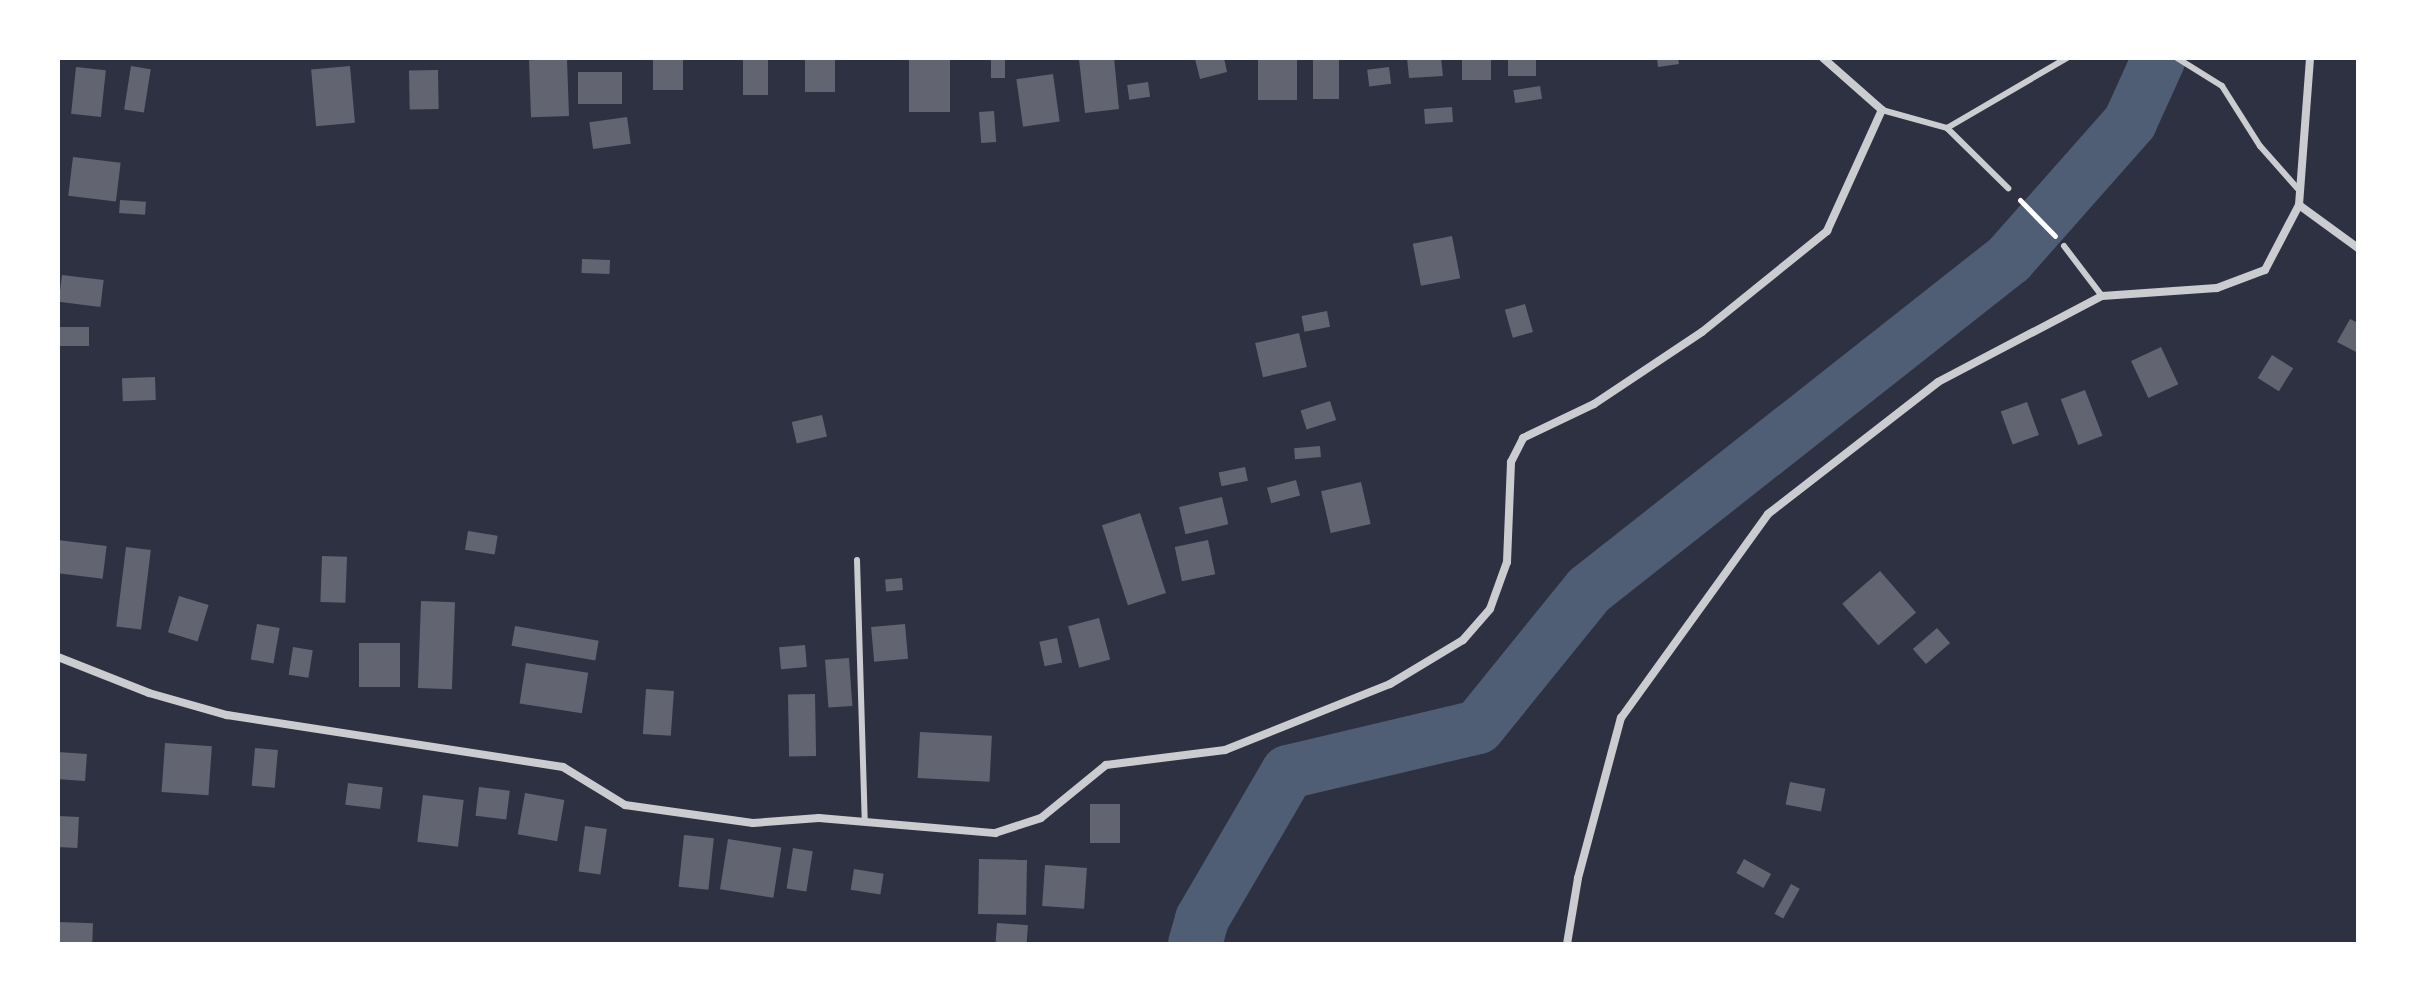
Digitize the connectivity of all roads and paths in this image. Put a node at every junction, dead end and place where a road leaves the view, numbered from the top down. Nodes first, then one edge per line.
1 (1823, 58) edge
2 (2067, 58) edge
3 (2177, 58) edge
4 (2310, 58) edge
5 (1882, 110) junction
6 (1947, 128) junction
7 (2008, 188) joint
8 (2298, 189) junction
9 (2299, 205) junction
10 (2064, 246) joint
11 (2358, 248) edge
12 (2102, 296) junction
13 (857, 560) dead end
14 (58, 657) edge
15 (865, 822) junction
16 (1567, 944) edge

1 - 5 street
2 - 6 lane
3 - 8 lane
4 - 8 street
5 - 6 lane
5 - 15 street
6 - 7 lane
7 - 10 path
8 - 9 street
9 - 11 street
9 - 12 street
10 - 12 lane
12 - 16 street
13 - 15 lane
14 - 15 street

